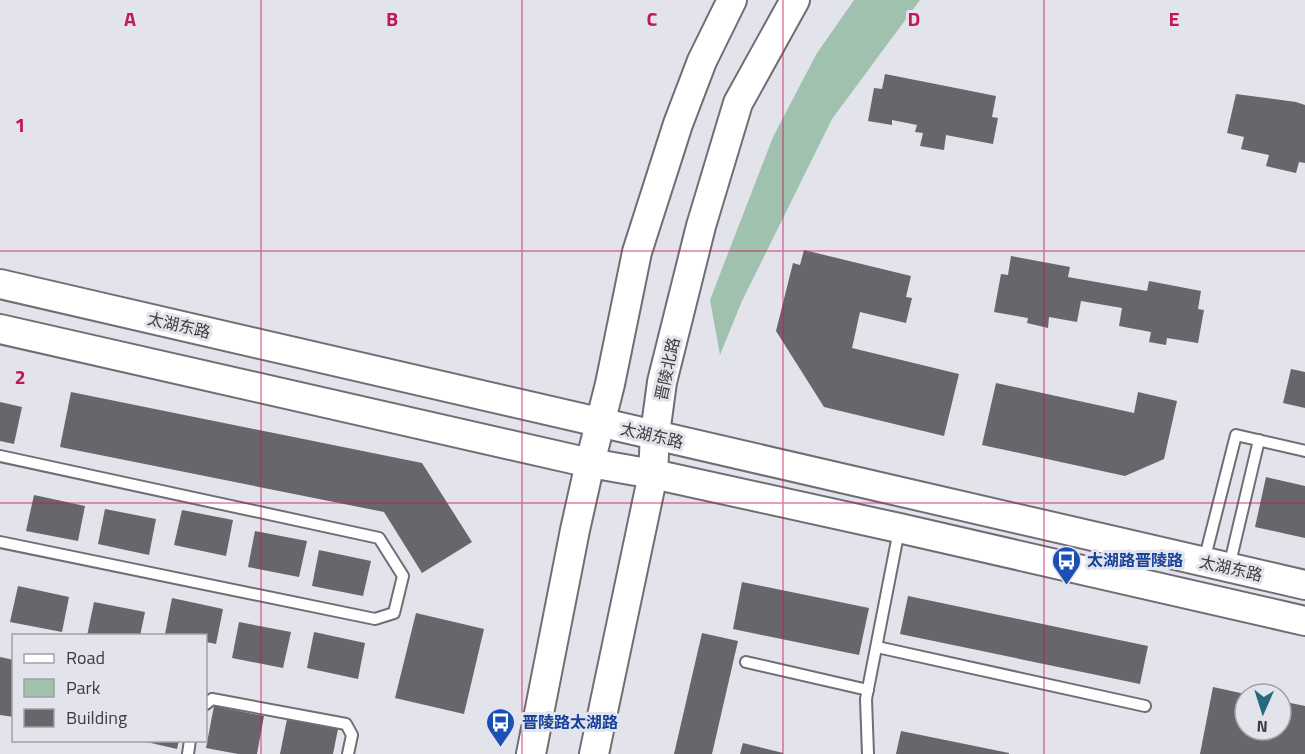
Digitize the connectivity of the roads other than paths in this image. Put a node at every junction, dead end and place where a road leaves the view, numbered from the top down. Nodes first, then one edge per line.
1 (732, 0) edge
2 (795, 0) edge
3 (0, 284) edge
4 (0, 328) edge
5 (600, 423) junction
6 (655, 434) junction
7 (1259, 440) junction
8 (1305, 451) edge
9 (0, 456) edge
10 (590, 463) junction
11 (653, 474) junction
12 (899, 528) junction
13 (0, 542) edge
14 (1216, 564) junction
15 (1305, 585) edge
16 (1305, 621) edge
17 (877, 647) junction
18 (746, 662) dead end
19 (868, 690) junction
20 (207, 703) edge
21 (1145, 706) dead end
22 (348, 754) edge
23 (531, 754) edge
24 (594, 754) edge
25 (868, 754) edge

1 - 5 main road
2 - 6 main road, 晋陵北路
3 - 5 main road, 太湖东路
4 - 10 main road
5 - 6 main road, 太湖东路
5 - 10 main road
6 - 11 main road, 晋陵北路
6 - 14 main road, 太湖东路
7 - 8 lane
7 - 14 lane
7 - 14 lane
9 - 13 lane
10 - 11 main road
10 - 23 main road
11 - 12 main road
11 - 24 main road, 晋陵北路
12 - 16 main road
12 - 17 lane
14 - 15 main road, 太湖东路
17 - 19 lane
17 - 21 lane
18 - 19 lane
19 - 25 lane
20 - 22 lane

